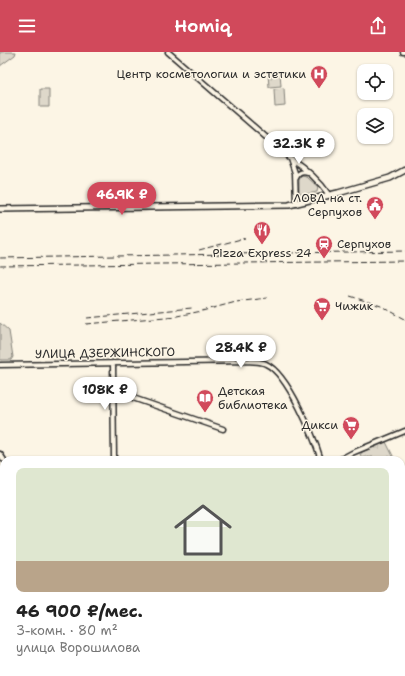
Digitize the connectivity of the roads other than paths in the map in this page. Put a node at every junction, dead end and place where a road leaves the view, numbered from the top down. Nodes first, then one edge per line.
1 (168, 52) edge
2 (290, 158) junction
3 (405, 170) edge
4 (312, 175) junction
5 (295, 179) junction
6 (329, 195) junction
7 (296, 204) junction
8 (0, 209) edge
9 (112, 363) junction
10 (0, 364) edge
11 (113, 389) junction
12 (223, 429) dead end
13 (405, 431) edge
14 (114, 456) edge
15 (319, 456) edge
16 (347, 456) edge

1 - 2 street
2 - 4 street
2 - 5 street
3 - 6 main road
4 - 5 street
4 - 6 street
5 - 7 street
6 - 7 main road
7 - 8 main road
9 - 10 street, УЛИЦА ДЗЕРЖИНСКОГО
9 - 11 street
9 - 15 street, УЛИЦА ДЗЕРЖИНСКОГО
11 - 12 street
11 - 14 street
13 - 16 street

